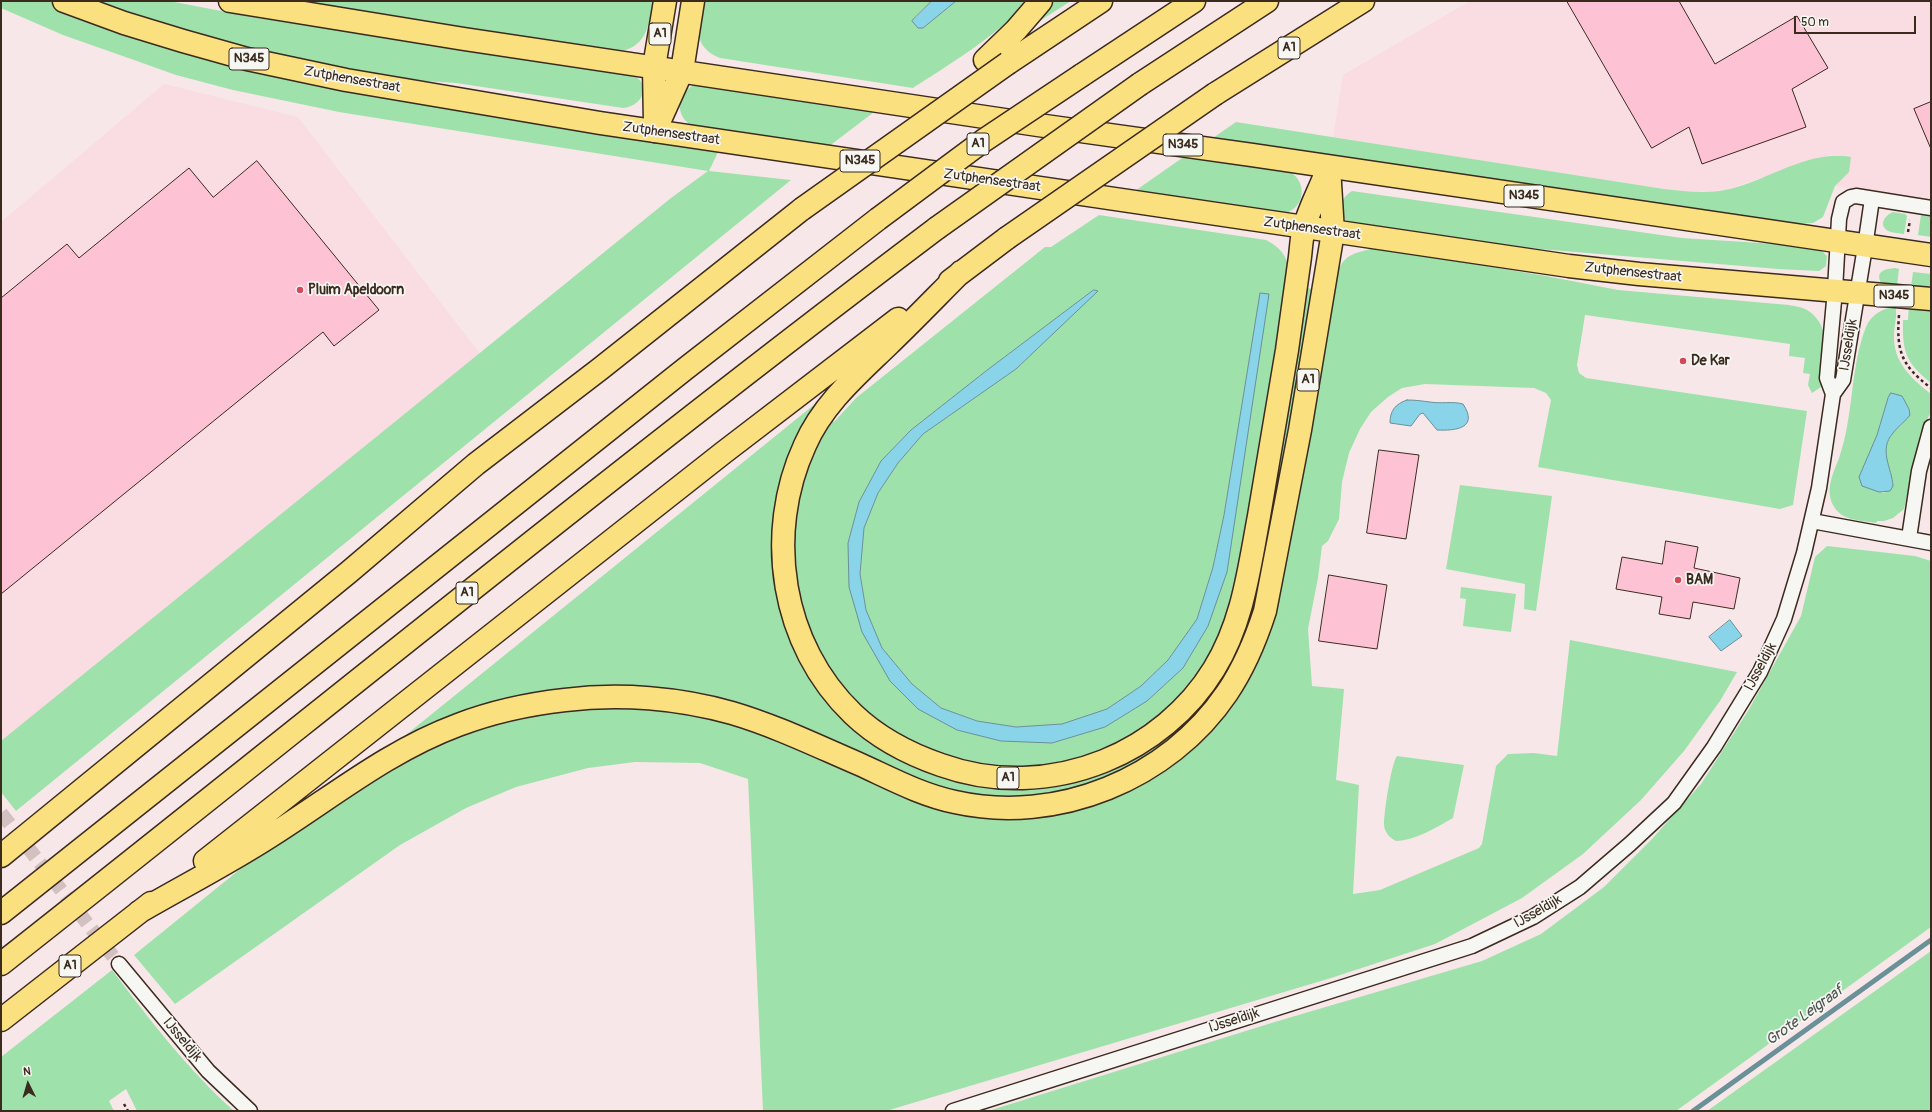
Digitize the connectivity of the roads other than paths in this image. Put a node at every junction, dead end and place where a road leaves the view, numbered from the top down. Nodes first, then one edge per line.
1 (64, 1) edge
2 (230, 1) edge
3 (665, 1) edge
4 (693, 1) edge
5 (1041, 1) edge
6 (1101, 1) edge
7 (1194, 1) edge
8 (1267, 1) edge
9 (1363, 1) edge
10 (654, 67) junction
11 (682, 71) junction
12 (914, 130) junction
13 (655, 131) junction
14 (1328, 167) junction
15 (1872, 199) junction
16 (1931, 208) edge
17 (1304, 227) junction
18 (1333, 232) junction
19 (1838, 242) junction
20 (1865, 247) junction
21 (1931, 256) edge
22 (961, 272) junction
23 (1835, 290) junction
24 (1857, 292) junction
25 (1931, 299) edge
26 (1833, 394) junction
27 (1931, 427) edge
28 (1812, 521) junction
29 (1908, 538) junction
30 (1931, 543) edge
31 (1, 856) edge
32 (139, 912) junction
33 (1, 913) edge
34 (1, 964) edge
35 (119, 964) tunnel mouth
36 (1, 1020) edge
37 (250, 1111) edge
38 (953, 1111) edge

1 - 13 main road, Zutphensestraat / N345
2 - 10 main road, N345
3 - 10 main road, A1
4 - 11 main road, A1
5 - 12 main road, bridge
6 - 12 main road, bridge
7 - 33 main road, A1, bridge
8 - 34 main road, A1, bridge
9 - 22 main road, A1, bridge
10 - 11 main road, N345
10 - 13 main road
11 - 13 main road
11 - 14 main road, N345
12 - 31 main road, bridge
13 - 17 main road, Zutphensestraat / N345
14 - 17 main road
14 - 18 main road
14 - 19 main road, N345
15 - 16 street
15 - 19 street
15 - 20 street
17 - 18 main road, Zutphensestraat / N345
17 - 22 main road, A1
18 - 23 main road, Zutphensestraat / N345
18 - 32 main road, A1
19 - 20 main road, N345
19 - 23 street, IJsseldijk
20 - 21 main road, N345
20 - 24 street, IJsseldijk
22 - 32 main road, A1
23 - 24 main road, Zutphensestraat / N345
23 - 26 street, IJsseldijk
24 - 25 main road, Zutphensestraat / N345
24 - 26 street, IJsseldijk
26 - 28 street, IJsseldijk
27 - 29 street
28 - 29 street
28 - 38 street, IJsseldijk
29 - 30 street
32 - 36 main road, A1
35 - 37 street, IJsseldijk

